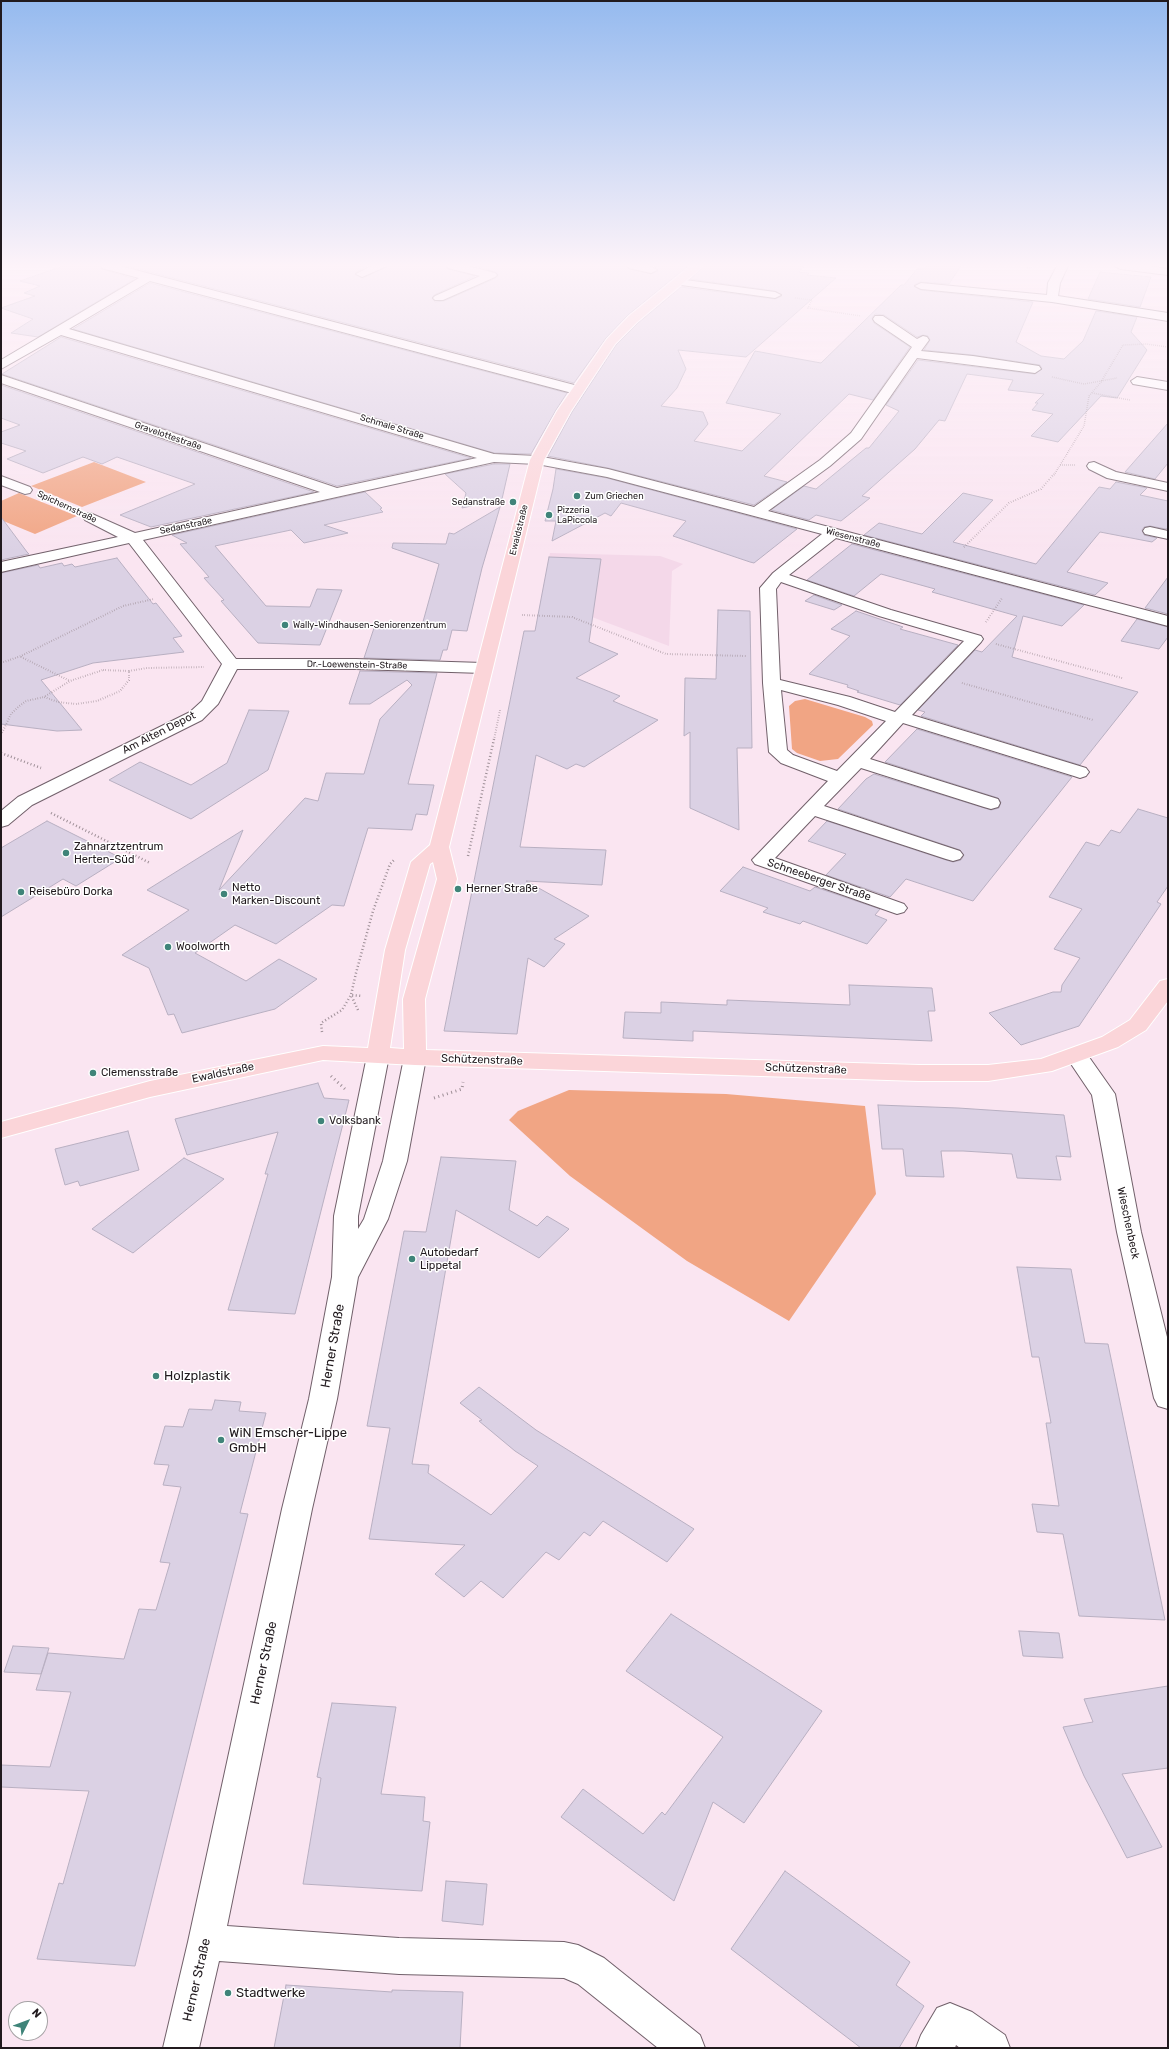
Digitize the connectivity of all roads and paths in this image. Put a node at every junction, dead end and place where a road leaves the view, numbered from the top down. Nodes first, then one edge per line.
1 (167, 362) edge
2 (468, 362) edge
3 (597, 362) edge
4 (907, 362) edge
5 (984, 362) edge
6 (1113, 362) edge
7 (1035, 369) joint
8 (1, 379) edge
9 (1137, 381) dead end
10 (1101, 382) junction
11 (1168, 386) edge
12 (577, 390) junction
13 (494, 458) junction
14 (537, 460) junction
15 (1094, 466) dead end
16 (1, 480) edge
17 (1168, 487) edge
18 (25, 490) joint
19 (336, 493) junction
20 (757, 512) junction
21 (90, 517) joint
22 (1150, 530) dead end
23 (833, 533) junction
24 (1168, 535) edge
25 (132, 538) junction
26 (947, 563) junction
27 (1, 567) edge
28 (778, 576) junction
29 (1013, 581) junction
30 (176, 594) junction
31 (522, 608) dead end
32 (1168, 621) edge
33 (975, 639) junction
34 (21, 656) junction
35 (771, 656) junction
36 (1, 663) edge
37 (231, 664) junction
38 (483, 668) junction
39 (129, 671) junction
40 (940, 676) junction
41 (1122, 678) dead end
42 (70, 682) junction
43 (772, 683) junction
44 (44, 697) junction
45 (501, 707) dead end
46 (900, 718) junction
47 (1093, 720) dead end
48 (1, 735) edge
49 (1, 753) edge
50 (858, 761) junction
51 (1080, 772) dead end
52 (840, 779) junction
53 (67, 780) junction
54 (25, 801) junction
55 (991, 803) dead end
56 (812, 808) junction
57 (1, 821) edge
58 (440, 847) junction
59 (953, 855) dead end
60 (468, 858) dead end
61 (150, 863) dead end
62 (897, 908) dead end
63 (1168, 986) edge
64 (1076, 1055) junction
65 (378, 1056) junction
66 (415, 1058) junction
67 (1, 1130) edge
68 (345, 1278) junction
69 (1168, 1398) edge
70 (206, 1942) junction
71 (181, 2048) edge
72 (687, 2048) edge
73 (934, 2048) edge
74 (992, 2048) edge

1 - 13 street, Schmale Straße
2 - 12 street
3 - 12 main road, Ewaldstraße
4 - 20 street
5 - 7 street
6 - 10 path
7 - 10 path
8 - 19 street, Gravelottestraße
9 - 11 street
10 - 26 path
12 - 14 main road, Ewaldstraße
13 - 14 street, Sedanstraße
13 - 19 street, Sedanstraße
14 - 20 street, Wiesenstraße
14 - 38 main road, Ewaldstraße
15 - 17 street
16 - 18 street, Spichernstraße
18 - 21 path, Spichernstraße
19 - 25 street, Sedanstraße
20 - 23 street, Wiesenstraße
21 - 25 street, Spichernstraße
22 - 24 street
23 - 26 street, Wiesenstraße
23 - 28 street
25 - 27 street, Sedanstraße
25 - 30 street
26 - 29 street, Wiesenstraße
28 - 33 street
28 - 35 street
29 - 32 street, Wiesenstraße
29 - 33 path
30 - 34 path
30 - 37 street
31 - 35 path
33 - 40 street, Schneeberger Straße
33 - 41 path
34 - 36 path
34 - 42 path
35 - 43 street
37 - 38 street, Dr.-Loewenstein-Straße
37 - 39 path
37 - 53 street, Am Alten Depot
38 - 58 main road, Ewaldstraße
39 - 42 path
39 - 44 path
40 - 46 street, Schneeberger Straße
40 - 47 path
42 - 44 path
43 - 46 street
43 - 52 street
44 - 48 path
45 - 60 path
46 - 50 street, Schneeberger Straße
46 - 51 street
49 - 53 path
50 - 52 street, Schneeberger Straße
50 - 55 street
52 - 56 street, Schneeberger Straße
53 - 54 street, Am Alten Depot
54 - 57 street, Am Alten Depot
54 - 61 path
56 - 59 street
56 - 62 street, Schneeberger Straße
58 - 65 main road
58 - 66 main road, Ewaldstraße
63 - 64 main road, Schützenstraße
64 - 66 main road, Schützenstraße
64 - 69 street, Wieschenbeck
65 - 66 main road, Ewaldstraße
65 - 67 main road, Ewaldstraße
65 - 68 street, Herner Straße
66 - 68 street, Herner Straße
68 - 70 street, Herner Straße
70 - 71 street, Herner Straße
70 - 72 street
73 - 74 street

